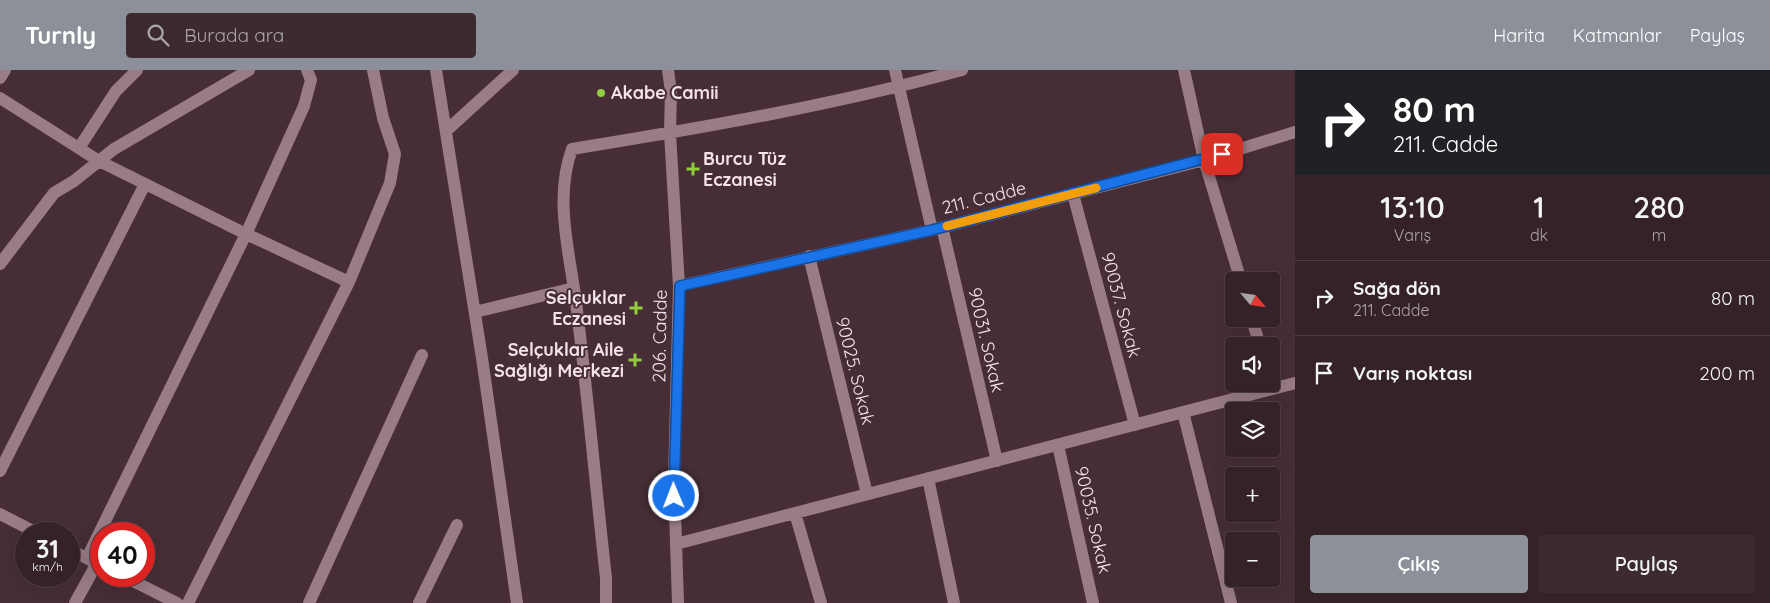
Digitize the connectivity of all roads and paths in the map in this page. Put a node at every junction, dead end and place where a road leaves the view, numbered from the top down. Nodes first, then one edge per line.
1 (5, 70) edge
2 (136, 70) edge
3 (249, 70) edge
4 (307, 70) edge
5 (373, 70) edge
6 (436, 70) edge
7 (513, 70) edge
8 (668, 70) edge
9 (895, 70) edge
10 (962, 70) edge
11 (1184, 70) edge
12 (0, 78) edge
13 (898, 87) junction
14 (0, 98) edge
15 (446, 131) junction
16 (1295, 132) edge
17 (670, 133) junction
18 (79, 148) junction
19 (1204, 160) junction
20 (99, 161) junction
21 (145, 184) junction
22 (1073, 194) junction
23 (937, 229) junction
24 (246, 234) junction
25 (809, 256) junction
26 (0, 264) edge
27 (1238, 272) edge
28 (349, 282) junction
29 (680, 286) junction
30 (574, 288) junction
31 (475, 312) junction
32 (422, 355) dead end
33 (1295, 384) edge
34 (1280, 385) edge
35 (1251, 392) edge
36 (1182, 412) junction
37 (1135, 425) junction
38 (1058, 445) junction
39 (997, 461) junction
40 (0, 471) edge
41 (928, 478) junction
42 (867, 494) junction
43 (795, 513) junction
44 (0, 514) edge
45 (16, 522) edge
46 (113, 522) edge
47 (457, 525) dead end
48 (676, 544) junction
49 (90, 572) edge
50 (146, 587) edge
51 (75, 603) edge
52 (177, 603) edge
53 (188, 603) edge
54 (309, 603) edge
55 (419, 603) edge
56 (517, 603) edge
57 (606, 603) edge
58 (678, 603) edge
59 (821, 603) edge
60 (954, 603) edge
61 (1093, 603) edge
62 (1231, 603) edge

1 - 12 street
2 - 18 street
3 - 20 street
4 - 24 street
5 - 28 street
6 - 15 street
7 - 15 street
8 - 17 street, 206. Cadde
9 - 13 street, 90031. Sokak
10 - 13 street
11 - 19 street
13 - 17 street
13 - 23 street, 90031. Sokak
14 - 18 street
15 - 31 street
16 - 19 street, 211. Cadde
17 - 29 street, 206. Cadde
17 - 30 street
18 - 20 street
19 - 22 street, 211. Cadde
19 - 27 street
20 - 21 street
20 - 26 street
21 - 24 street
21 - 40 street
22 - 23 street, 211. Cadde
22 - 37 street, 90037. Sokak
23 - 25 street, 211. Cadde
23 - 39 street, 90031. Sokak
24 - 28 street
24 - 46 street
25 - 29 street, 211. Cadde
25 - 42 street, 90025. Sokak
28 - 53 street
29 - 48 street, 206. Cadde
30 - 31 street
30 - 57 street
31 - 56 street
32 - 54 street
33 - 34 street
35 - 36 street
36 - 37 street
36 - 62 street
37 - 38 street
38 - 39 street
38 - 61 street, 90035. Sokak
39 - 41 street
41 - 42 street
41 - 60 street
42 - 43 street
43 - 48 street
43 - 59 street
44 - 45 street
47 - 55 street
48 - 58 street, 206. Cadde
49 - 51 street
50 - 52 street

